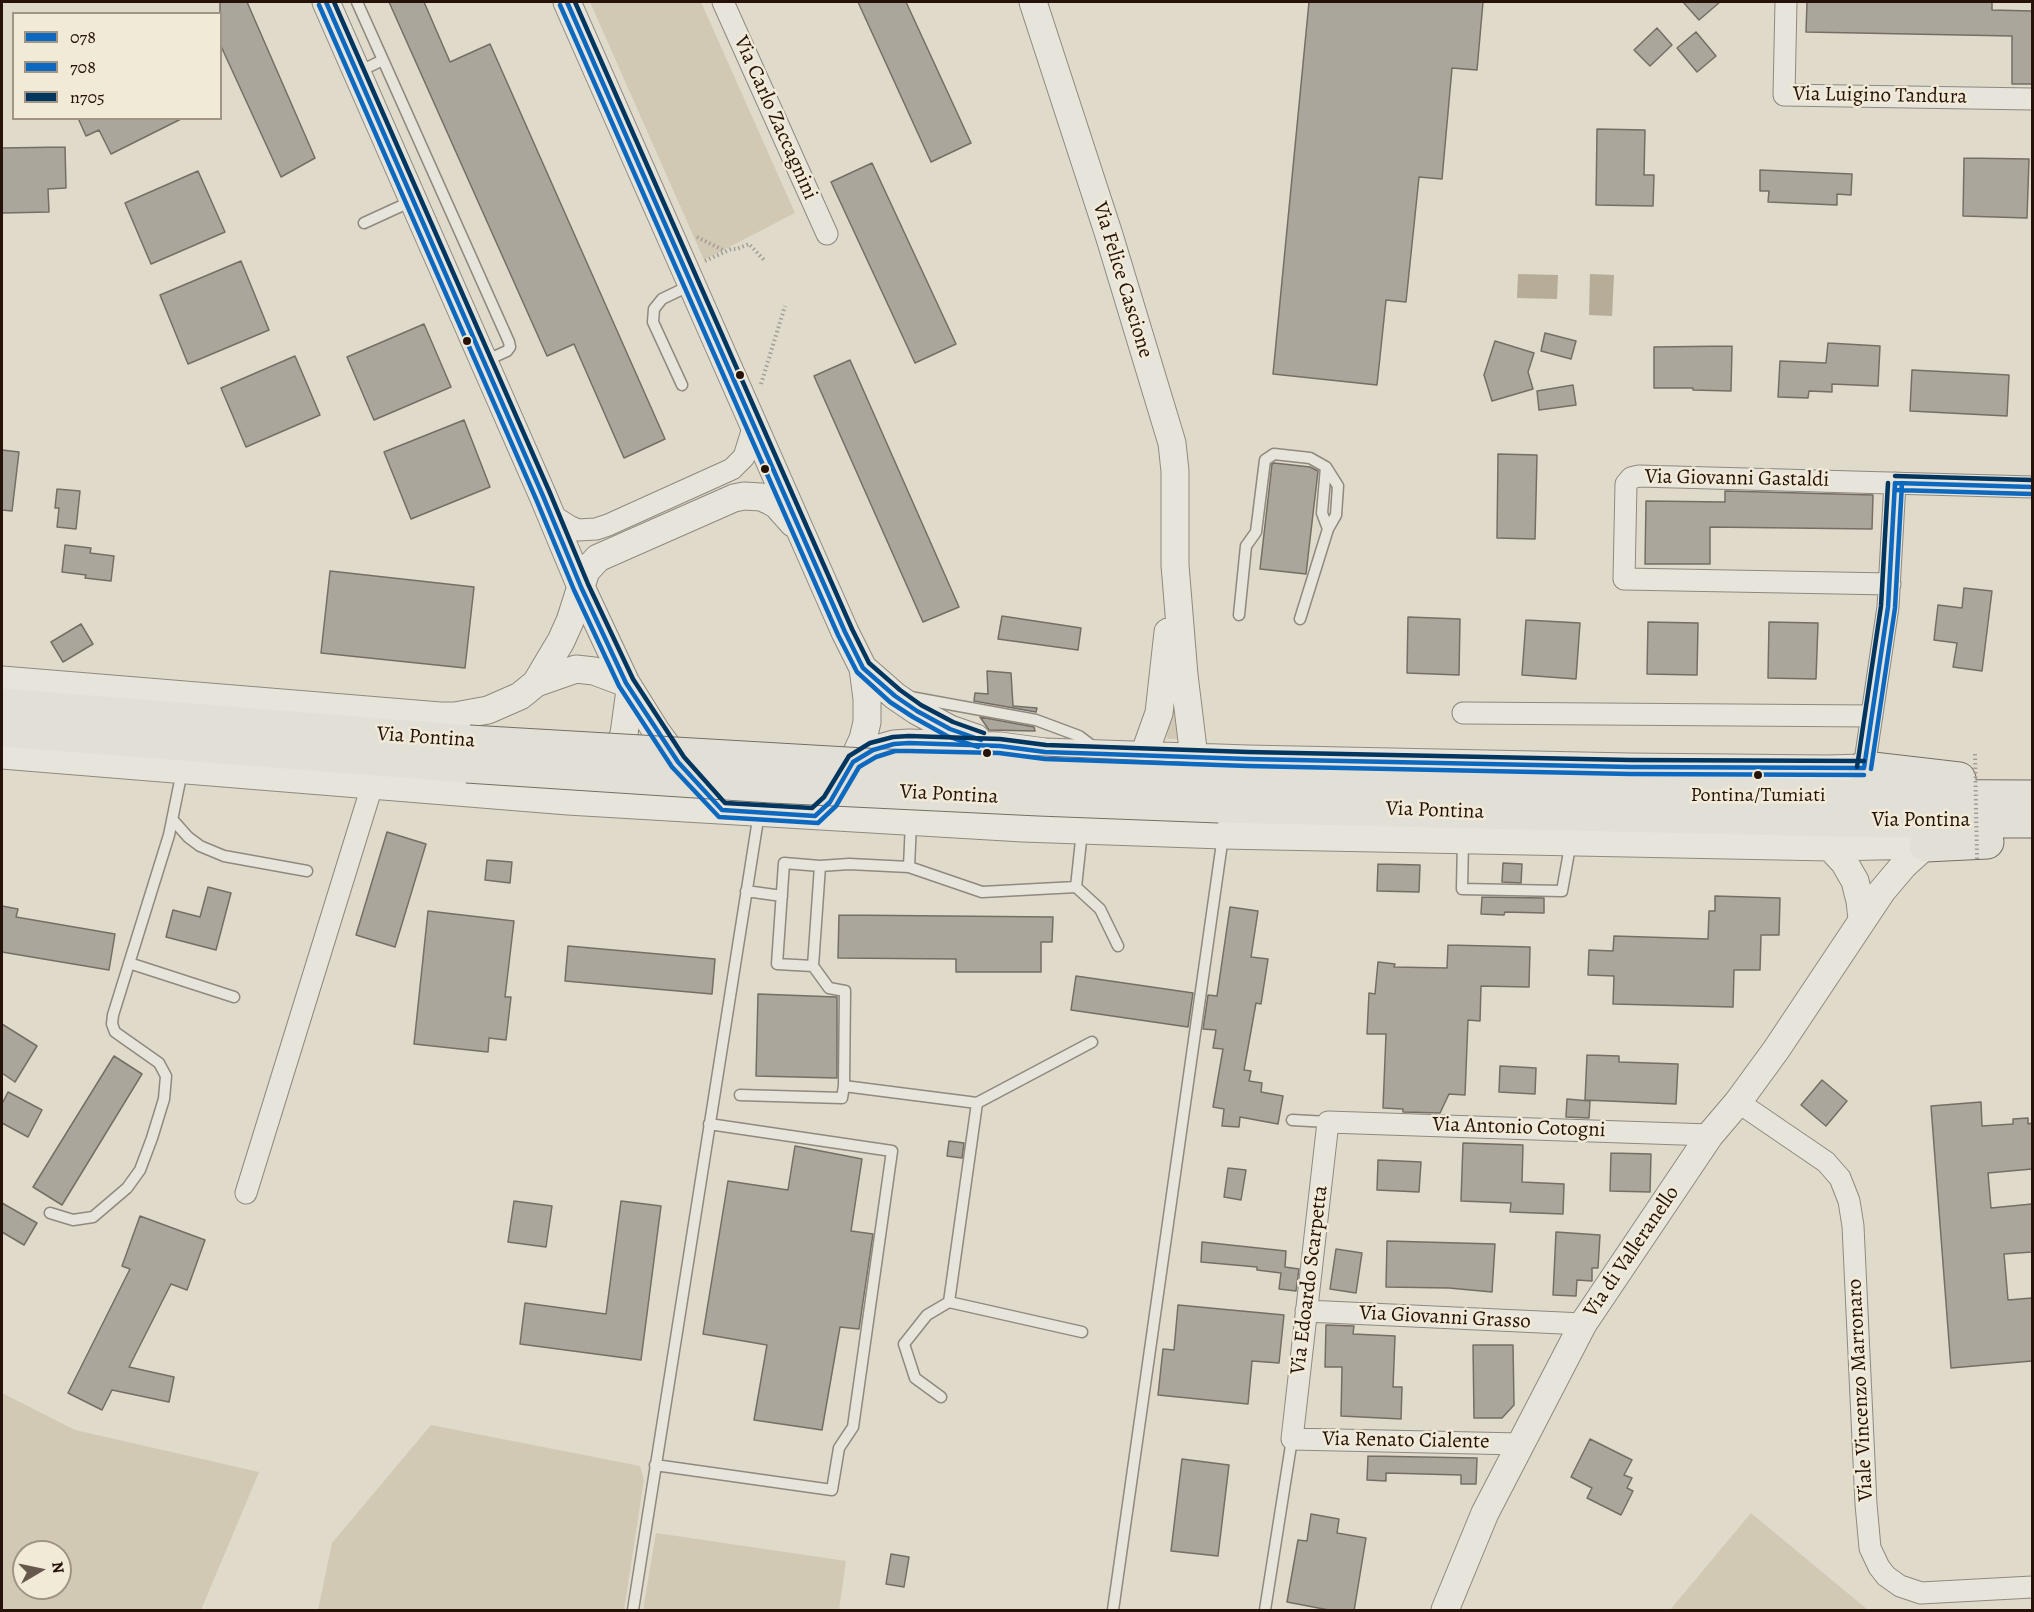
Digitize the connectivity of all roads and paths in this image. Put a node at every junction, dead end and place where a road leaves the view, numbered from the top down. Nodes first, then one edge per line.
1 (326, 2) edge
2 (357, 2) edge
3 (567, 2) edge
4 (723, 2) edge
5 (1033, 2) edge
6 (1050, 2) edge
7 (1786, 2) edge
8 (1047, 43) junction
9 (383, 60) junction
10 (358, 72) junction
11 (2032, 99) edge
12 (413, 201) junction
13 (364, 223) dead end
14 (690, 234) dead end
15 (827, 234) dead end
16 (725, 251) junction
17 (765, 261) dead end
18 (697, 274) junction
19 (785, 306) dead end
20 (484, 362) junction
21 (682, 385) dead end
22 (759, 390) dead end
23 (754, 425) junction
24 (1895, 483) junction
25 (2032, 487) edge
26 (550, 513) junction
27 (803, 536) junction
28 (1175, 565) junction
29 (1890, 584) junction
30 (580, 587) junction
31 (1239, 615) dead end
32 (1300, 619) dead end
33 (863, 668) junction
34 (2, 680) edge
35 (536, 683) junction
36 (628, 686) junction
37 (893, 694) junction
38 (2, 705) edge
39 (1463, 712) dead end
40 (1872, 717) junction
41 (2, 730) edge
42 (1000, 746) junction
43 (468, 754) junction
44 (1103, 754) junction
45 (1974, 754) dead end
46 (2, 755) edge
47 (1144, 755) junction
48 (1194, 757) junction
49 (1864, 768) junction
50 (182, 770) junction
51 (847, 771) junction
52 (2032, 785) edge
53 (372, 786) junction
54 (2032, 797) edge
55 (568, 801) junction
56 (1221, 807) junction
57 (722, 810) junction
58 (759, 812) junction
59 (815, 816) junction
60 (864, 819) junction
61 (173, 820) junction
62 (2032, 821) edge
63 (911, 822) junction
64 (1082, 830) junction
65 (1463, 839) junction
66 (2032, 839) edge
67 (1570, 841) junction
68 (1926, 845) junction
69 (1830, 846) junction
70 (1977, 859) dead end
71 (820, 866) junction
72 (909, 867) junction
73 (307, 871) dead end
74 (1076, 887) junction
75 (746, 891) junction
76 (782, 896) junction
77 (1862, 918) junction
78 (1118, 946) dead end
79 (129, 963) junction
80 (813, 966) junction
81 (234, 997) dead end
82 (1092, 1042) dead end
83 (844, 1086) junction
84 (740, 1095) dead end
85 (1738, 1102) junction
86 (977, 1103) junction
87 (1292, 1120) dead end
88 (1328, 1122) junction
89 (709, 1124) junction
90 (1710, 1135) junction
91 (246, 1193) dead end
92 (50, 1213) dead end
93 (949, 1302) junction
94 (1306, 1311) junction
95 (1583, 1324) junction
96 (1082, 1332) dead end
97 (941, 1397) dead end
98 (1292, 1439) junction
99 (1520, 1443) junction
100 (655, 1465) junction
101 (2032, 1587) edge
102 (633, 1611) edge
103 (1113, 1611) edge
104 (1265, 1611) edge
105 (1445, 1611) edge

1 - 10 street
2 - 9 lane
3 - 18 street
4 - 15 street, Via Carlo Zaccagnini
5 - 8 street, Via Felice Cascione
6 - 8 street
7 - 11 street, Via Luigino Tandura
8 - 28 street, Via Felice Cascione
9 - 10 lane
9 - 20 lane
10 - 12 street
12 - 13 lane
12 - 20 street
14 - 16 path
16 - 17 path
16 - 18 path
18 - 21 lane
18 - 23 street
19 - 22 path
20 - 26 street
23 - 26 street
23 - 27 street
24 - 25 street, Via Giovanni Gastaldi
24 - 29 street
24 - 29 street, Via Giovanni Gastaldi
26 - 30 street
27 - 30 street, Via Pontina
27 - 33 street
28 - 47 street, Via Felice Cascione
28 - 48 street, Via Felice Cascione
29 - 40 street
30 - 35 street, Via Pontina
30 - 36 street
31 - 32 lane
33 - 37 street
33 - 51 street
34 - 35 street, Via Pontina
35 - 36 street, Via Pontina
36 - 55 street
36 - 57 street
37 - 42 street
37 - 44 lane
38 - 43 highway, Via Pontina
39 - 40 street
40 - 49 street
41 - 43 highway, Via Pontina
42 - 44 street
42 - 51 street
43 - 56 highway, Via Pontina, bridge
44 - 47 street
45 - 70 path, bridge
46 - 50 street, Via Pontina
47 - 48 street
48 - 49 street
49 - 52 highway
50 - 53 street, Via Pontina
50 - 61 lane
51 - 59 street
51 - 60 street
53 - 55 street, Via Pontina
53 - 91 street
54 - 56 highway, Via Pontina
55 - 57 street, Via Pontina
56 - 62 highway, Via Pontina
56 - 64 street, Via Pontina
56 - 65 street, Via Pontina
56 - 103 lane
57 - 58 street, Via Pontina
58 - 59 street, Via Pontina
58 - 75 lane
59 - 60 street, Via Pontina
60 - 63 street, Via Pontina
61 - 73 lane
61 - 79 lane
63 - 64 street, Via Pontina
63 - 72 lane
64 - 74 lane
65 - 67 street, Via Pontina
65 - 67 lane
66 - 68 highway
67 - 69 street, Via Pontina
68 - 69 street, Via Pontina
68 - 77 street, Via di Valleranello
69 - 77 street
71 - 72 lane
71 - 76 lane
71 - 80 lane
72 - 74 lane
74 - 78 lane
75 - 76 lane
75 - 89 lane
76 - 80 lane
77 - 85 street, Via di Valleranello
79 - 81 lane
79 - 92 lane
80 - 83 lane
82 - 86 lane
83 - 84 lane
83 - 86 lane
85 - 90 street, Via di Valleranello
85 - 101 street, Viale Vincenzo Marronaro
86 - 93 lane
87 - 88 lane
88 - 90 street, Via Antonio Cotogni
88 - 94 street, Via Edoardo Scarpetta
89 - 100 lane
89 - 100 lane
90 - 95 street, Via di Valleranello
93 - 96 lane
93 - 97 lane
94 - 95 street, Via Giovanni Grasso
94 - 98 street, Via Edoardo Scarpetta
95 - 99 street, Via di Valleranello
98 - 99 street, Via Renato Cialente
98 - 104 lane
99 - 105 street, Via di Valleranello
100 - 102 lane

